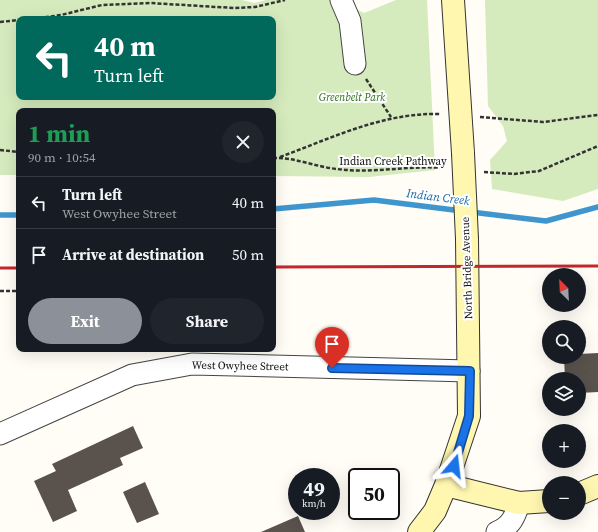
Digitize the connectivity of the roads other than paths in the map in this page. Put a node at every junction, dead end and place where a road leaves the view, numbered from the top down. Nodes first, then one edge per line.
1 (341, 0) edge
2 (453, 0) edge
3 (355, 64) road end
4 (470, 371) junction
5 (0, 434) edge
6 (446, 485) junction
7 (598, 486) edge
8 (586, 491) edge
9 (542, 501) edge
10 (519, 503) junction
11 (419, 532) edge
12 (497, 532) edge

1 - 3 street
2 - 4 main road, North Bridge Avenue, bridge
4 - 5 street, West Owyhee Street
4 - 6 main road, North Bridge Avenue
6 - 10 main road
6 - 11 main road, North Bridge Avenue
7 - 8 main road
9 - 10 main road
10 - 12 street

